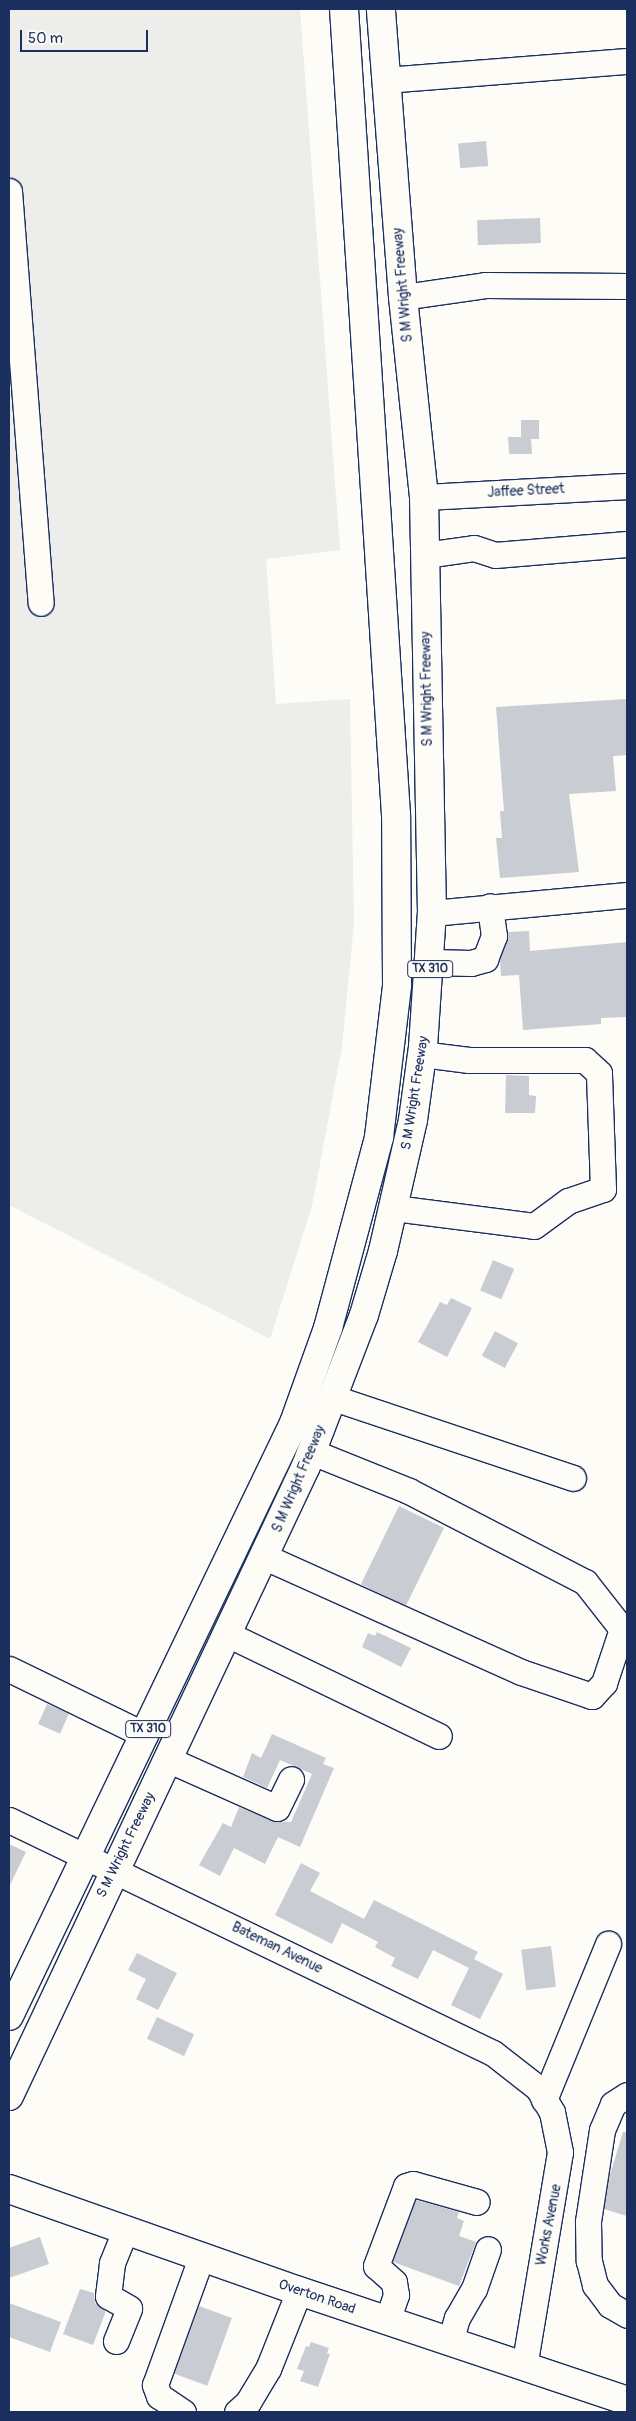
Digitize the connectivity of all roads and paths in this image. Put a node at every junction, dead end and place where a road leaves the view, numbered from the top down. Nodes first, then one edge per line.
1 (344, 9) edge
2 (381, 9) edge
3 (627, 62) edge
4 (385, 80) junction
5 (9, 191) edge
6 (627, 286) edge
7 (403, 297) junction
8 (627, 486) edge
9 (424, 496) junction
10 (627, 544) edge
11 (425, 555) junction
12 (41, 603) dead end
13 (627, 895) edge
14 (490, 906) junction
15 (432, 913) junction
16 (430, 962) junction
17 (422, 1054) junction
18 (394, 1208) junction
19 (334, 1398) junction
20 (312, 1452) junction
21 (573, 1478) dead end
22 (265, 1557) junction
23 (227, 1634) junction
24 (9, 1669) edge
25 (145, 1735) junction
26 (439, 1736) dead end
27 (167, 1759) junction
28 (291, 1779) dead end
29 (9, 1820) edge
30 (86, 1857) junction
31 (114, 1869) junction
32 (608, 1944) dead end
33 (9, 2016) edge
34 (541, 2094) junction
35 (627, 2095) edge
36 (9, 2096) edge
37 (559, 2170) junction
38 (596, 2173) junction
39 (9, 2189) edge
40 (477, 2202) dead end
41 (125, 2231) junction
42 (488, 2249) dead end
43 (201, 2258) junction
44 (298, 2291) junction
45 (627, 2315) edge
46 (387, 2321) junction
47 (116, 2341) dead end
48 (450, 2342) junction
49 (524, 2367) junction
50 (627, 2401) edge
51 (183, 2412) edge
52 (237, 2412) edge

1 - 25 main road, S M Wright Freeway / TX 310
2 - 4 main road, S M Wright Freeway / TX 310
3 - 4 street
4 - 7 main road, S M Wright Freeway / TX 310
5 - 12 street
6 - 7 street
7 - 9 main road, S M Wright Freeway / TX 310
8 - 9 street, Jaffee Street
9 - 11 main road, S M Wright Freeway / TX 310
10 - 11 street
11 - 15 main road, S M Wright Freeway / TX 310
13 - 14 street
14 - 15 street
14 - 16 street
15 - 16 main road, S M Wright Freeway / TX 310
16 - 17 main road, S M Wright Freeway / TX 310
17 - 18 main road, S M Wright Freeway / TX 310
17 - 18 street
18 - 19 main road, S M Wright Freeway / TX 310
19 - 20 main road, S M Wright Freeway / TX 310
19 - 21 street
20 - 22 main road, S M Wright Freeway / TX 310
20 - 22 street
22 - 23 main road, S M Wright Freeway / TX 310
23 - 26 street
23 - 27 main road, S M Wright Freeway / TX 310
24 - 25 street
25 - 30 main road, S M Wright Freeway / TX 310
27 - 28 street
27 - 31 main road, S M Wright Freeway / TX 310
29 - 30 street, Bateman Avenue
30 - 31 street, Bateman Avenue
30 - 33 main road, S M Wright Freeway / TX 310
31 - 34 street, Bateman Avenue
31 - 36 main road, S M Wright Freeway / TX 310
32 - 34 street
34 - 37 street, Works Avenue
35 - 38 street
37 - 38 street
37 - 49 street, Works Avenue
38 - 45 street
39 - 41 main road, Overton Road
40 - 46 street
41 - 43 main road, Overton Road
41 - 47 street
42 - 48 street
43 - 44 main road, Overton Road
43 - 51 street
44 - 46 main road, Overton Road
44 - 52 street
46 - 48 main road, Overton Road
48 - 49 main road, Overton Road
49 - 50 main road, Overton Road

